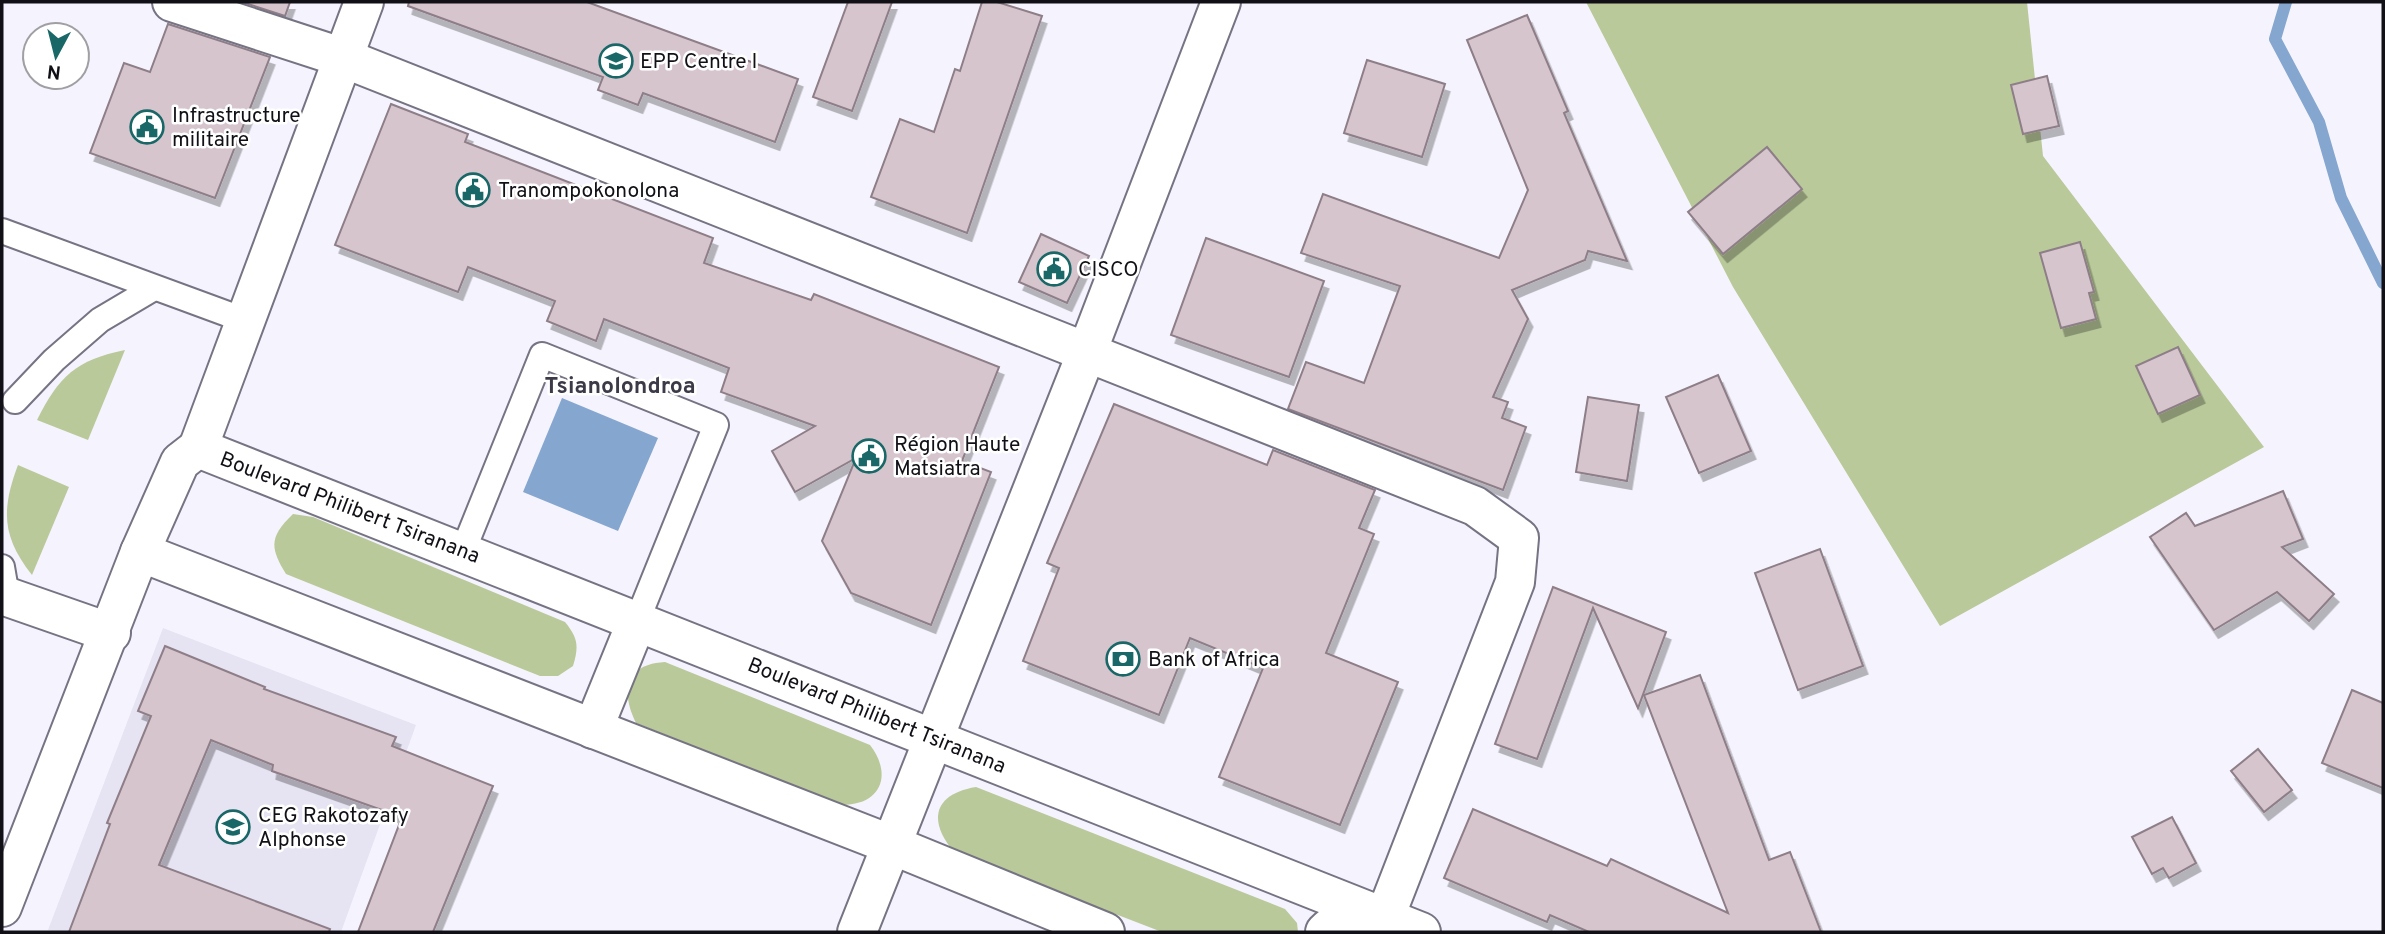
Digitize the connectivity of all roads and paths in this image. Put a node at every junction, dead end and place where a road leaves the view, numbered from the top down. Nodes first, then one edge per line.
1 (172, 2) edge
2 (364, 2) edge
3 (1221, 2) edge
4 (341, 57) junction
5 (2, 231) edge
6 (154, 288) junction
7 (244, 320) junction
8 (1087, 352) junction
9 (15, 401) dead end
10 (198, 448) junction
11 (463, 551) junction
12 (141, 552) junction
13 (3, 586) edge
14 (637, 621) junction
15 (111, 633) junction
16 (593, 729) junction
17 (933, 737) junction
18 (892, 845) junction
19 (2, 907) edge
20 (1397, 925) edge
21 (857, 932) edge
22 (1105, 932) edge
23 (1325, 932) edge
24 (1422, 932) edge

1 - 4 street
2 - 4 street
3 - 8 street
4 - 7 street
4 - 8 street
5 - 6 lane
6 - 7 lane
6 - 9 lane
7 - 10 street
8 - 17 street
8 - 20 street
10 - 11 street, Boulevard Philibert Tsiranana
10 - 12 street, Boulevard Philibert Tsiranana
11 - 14 street, Boulevard Philibert Tsiranana
11 - 14 lane
12 - 15 street, Boulevard Philibert Tsiranana
12 - 16 street
13 - 15 street
14 - 16 street
14 - 17 street, Boulevard Philibert Tsiranana
15 - 19 street, Boulevard Philibert Tsiranana
16 - 18 street
17 - 18 street
17 - 20 street, Boulevard Philibert Tsiranana
18 - 21 street
18 - 22 street
20 - 23 street
20 - 24 street, Boulevard Philibert Tsiranana

